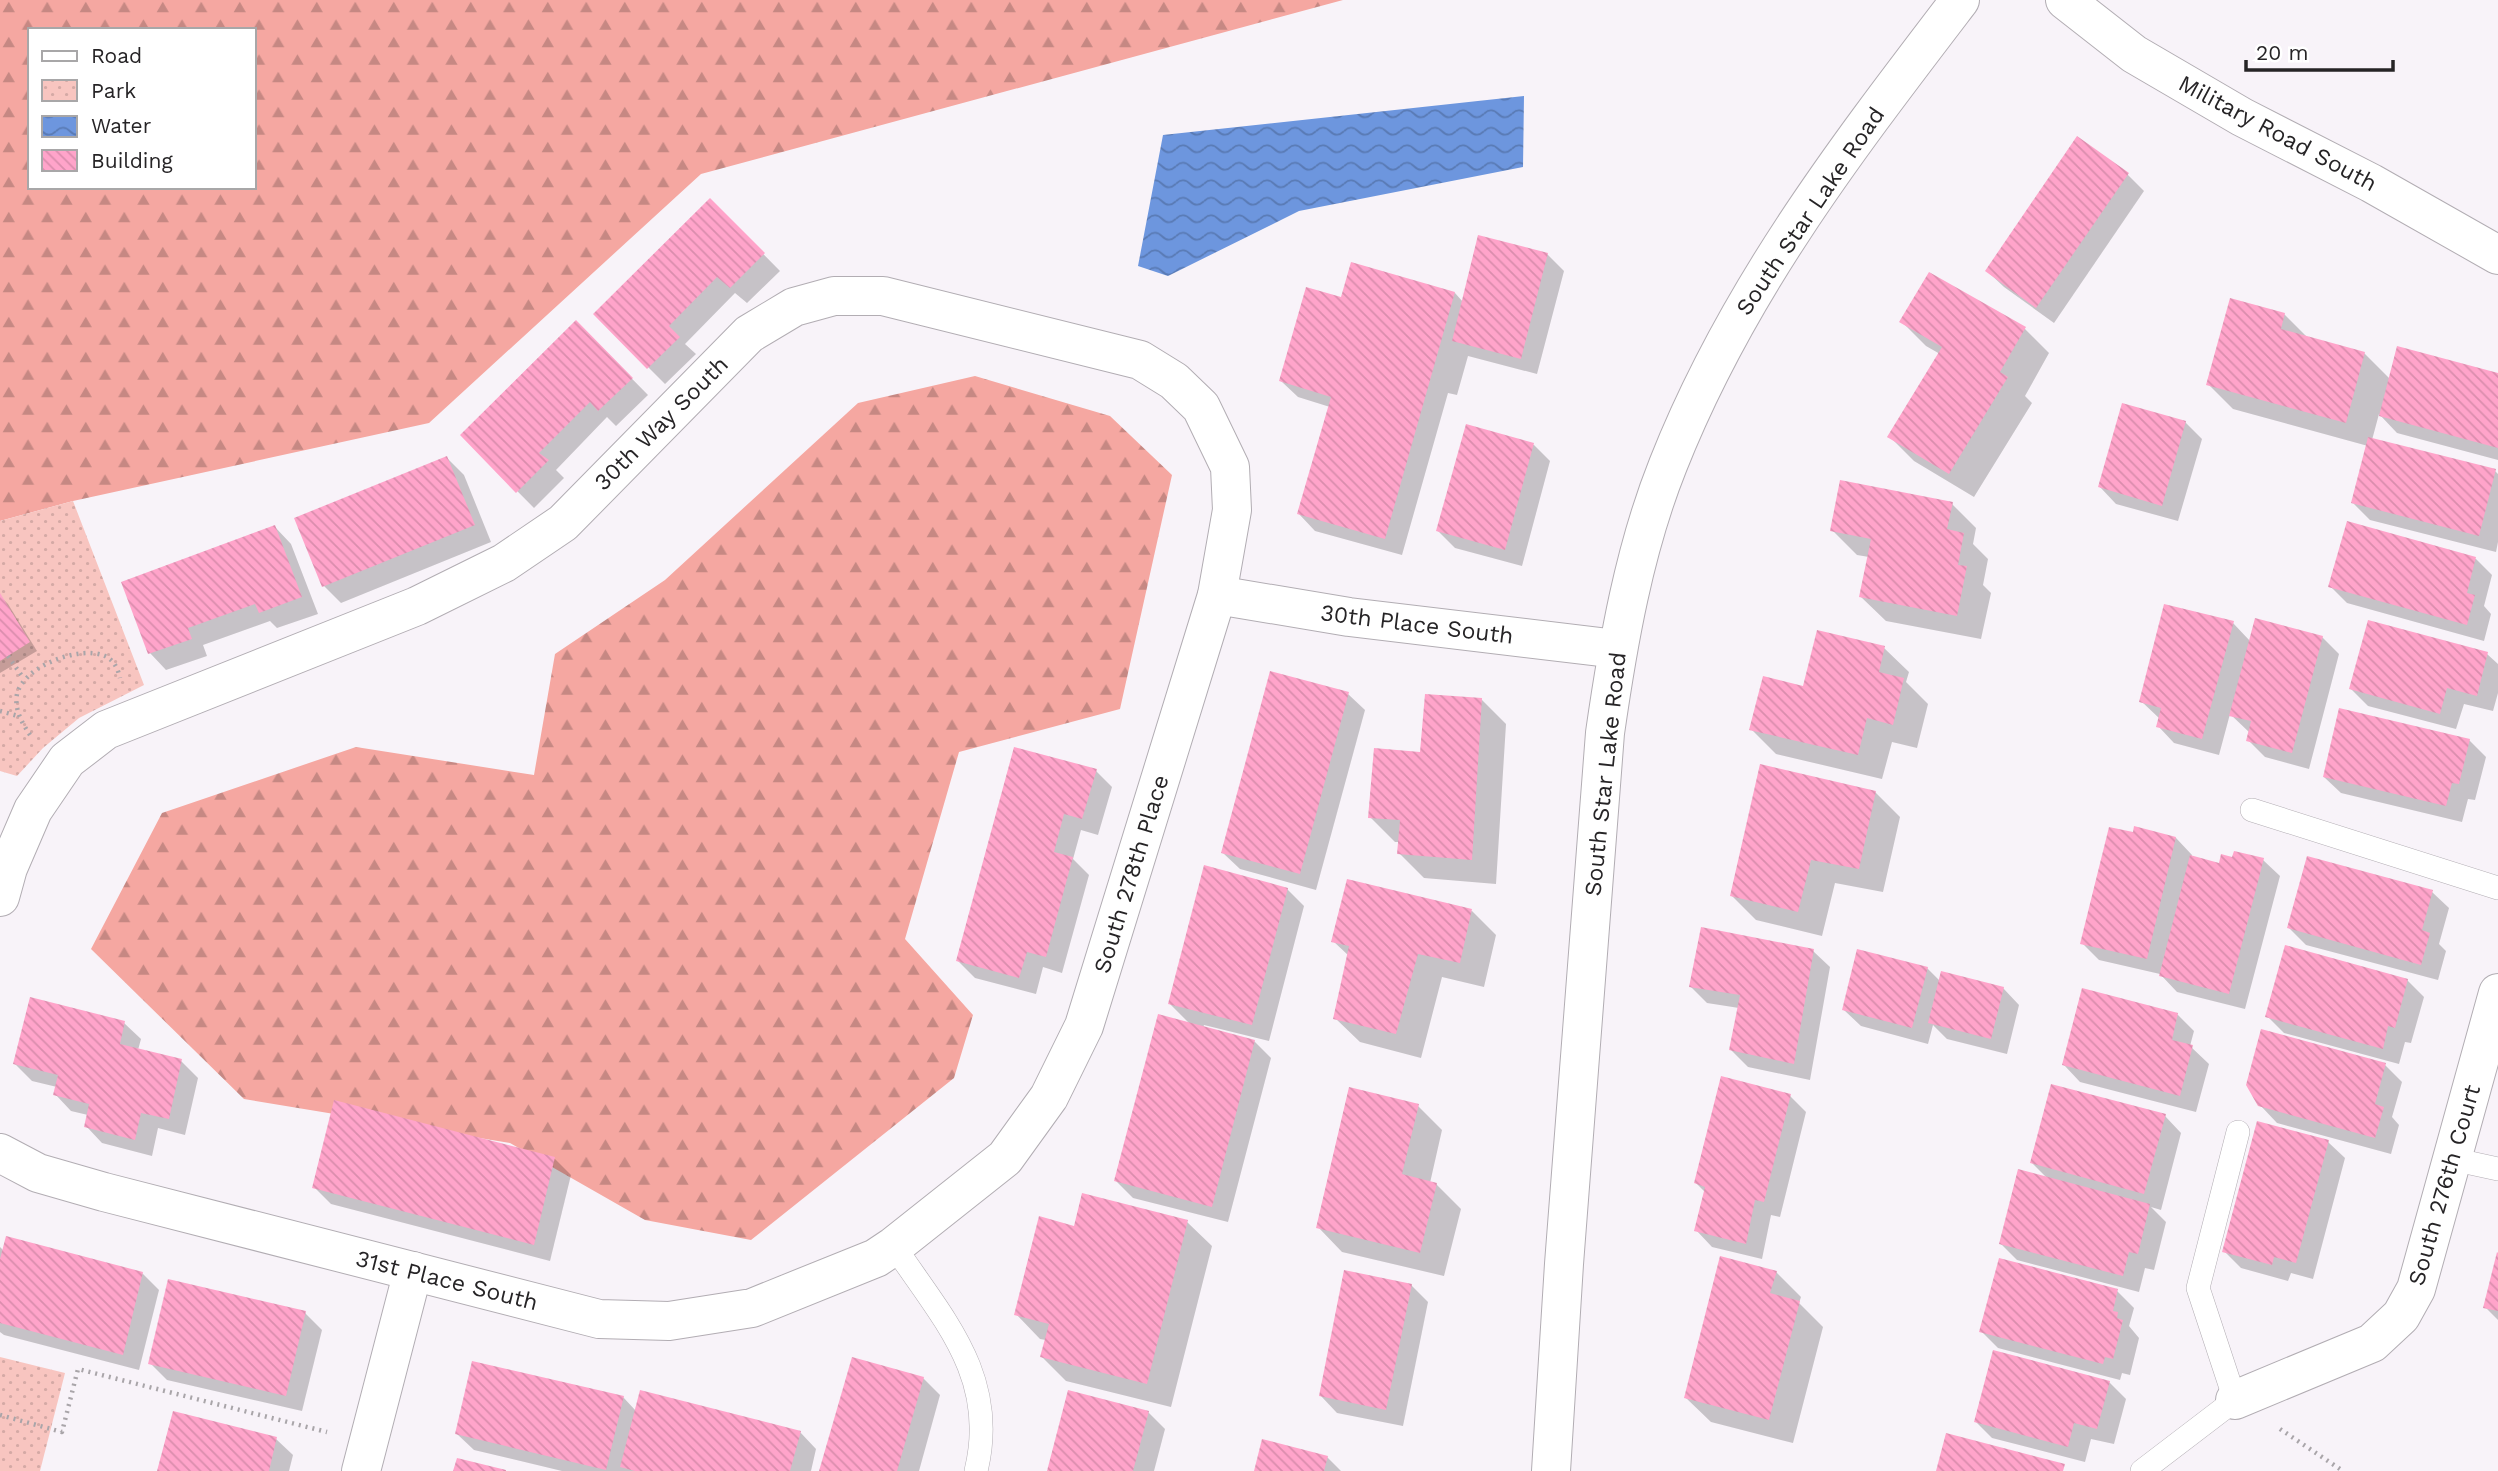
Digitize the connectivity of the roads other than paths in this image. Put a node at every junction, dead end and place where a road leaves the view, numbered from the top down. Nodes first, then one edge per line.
1 (1960, 0) edge
2 (2066, 0) edge
3 (2498, 255) edge
4 (1216, 435) joint
5 (1217, 595) junction
6 (1617, 649) junction
7 (2252, 810) dead end
8 (2498, 888) edge
9 (0, 897) edge
10 (2498, 993) edge
11 (2238, 1132) dead end
12 (0, 1153) edge
13 (2452, 1159) junction
14 (2498, 1169) edge
15 (894, 1246) junction
16 (413, 1271) junction
17 (2235, 1400) junction
18 (364, 1457) edge
19 (976, 1471) edge
20 (1551, 1471) edge
21 (2142, 1471) edge

1 - 6 street, South Star Lake Road
2 - 3 street, Military Road South
4 - 5 street, South 278th Place
4 - 9 street, 30th Way South
5 - 6 street, 30th Place South
5 - 15 street, South 278th Place
6 - 20 street, South Star Lake Road
7 - 8 lane
10 - 13 street, South 276th Court
11 - 17 lane
12 - 16 street, 31st Place South
13 - 14 lane
13 - 17 street, South 276th Court
15 - 16 street, 31st Place South
15 - 19 lane
16 - 18 street
17 - 21 lane

